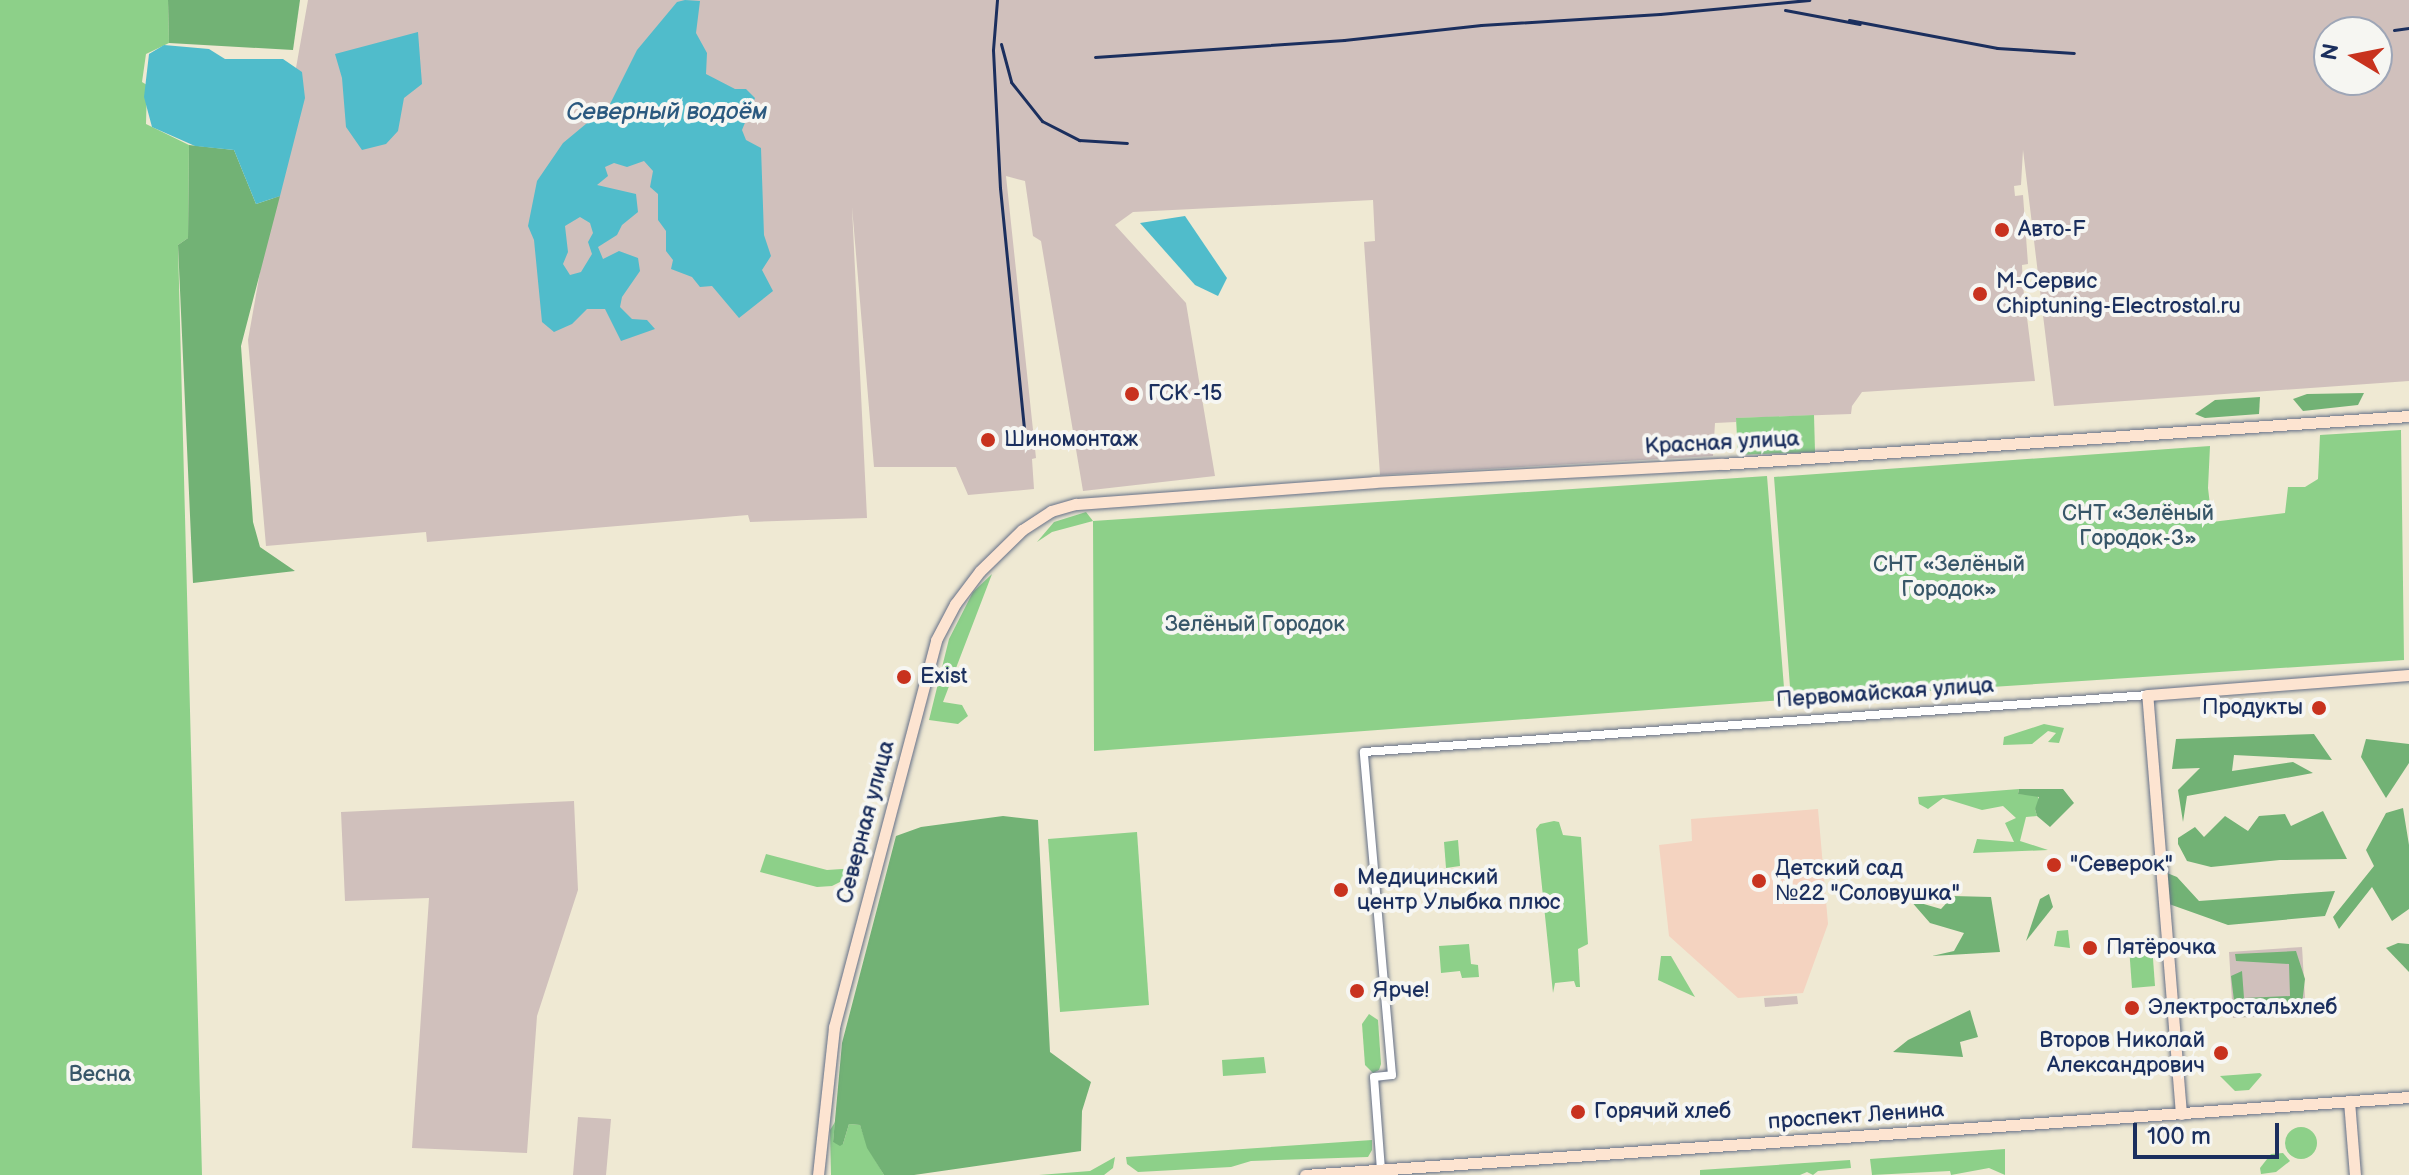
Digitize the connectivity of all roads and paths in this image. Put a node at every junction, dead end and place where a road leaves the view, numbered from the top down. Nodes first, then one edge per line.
1 (2409, 416) edge
2 (1039, 517) joint
3 (2409, 675) edge
4 (2147, 695) junction
5 (2409, 1097) edge
6 (2349, 1101) junction
7 (2181, 1114) junction
8 (1381, 1170) junction
9 (818, 1175) edge
10 (1305, 1175) edge
11 (2355, 1175) edge

1 - 2 main road, Красная улица
2 - 9 main road, Северная улица
3 - 4 main road, Первомайская улица
4 - 7 main road
4 - 8 street, Первомайская улица
5 - 6 main road, проспект Ленина
6 - 7 main road, проспект Ленина
6 - 11 main road
7 - 8 main road, проспект Ленина
8 - 10 main road, проспект Ленина

